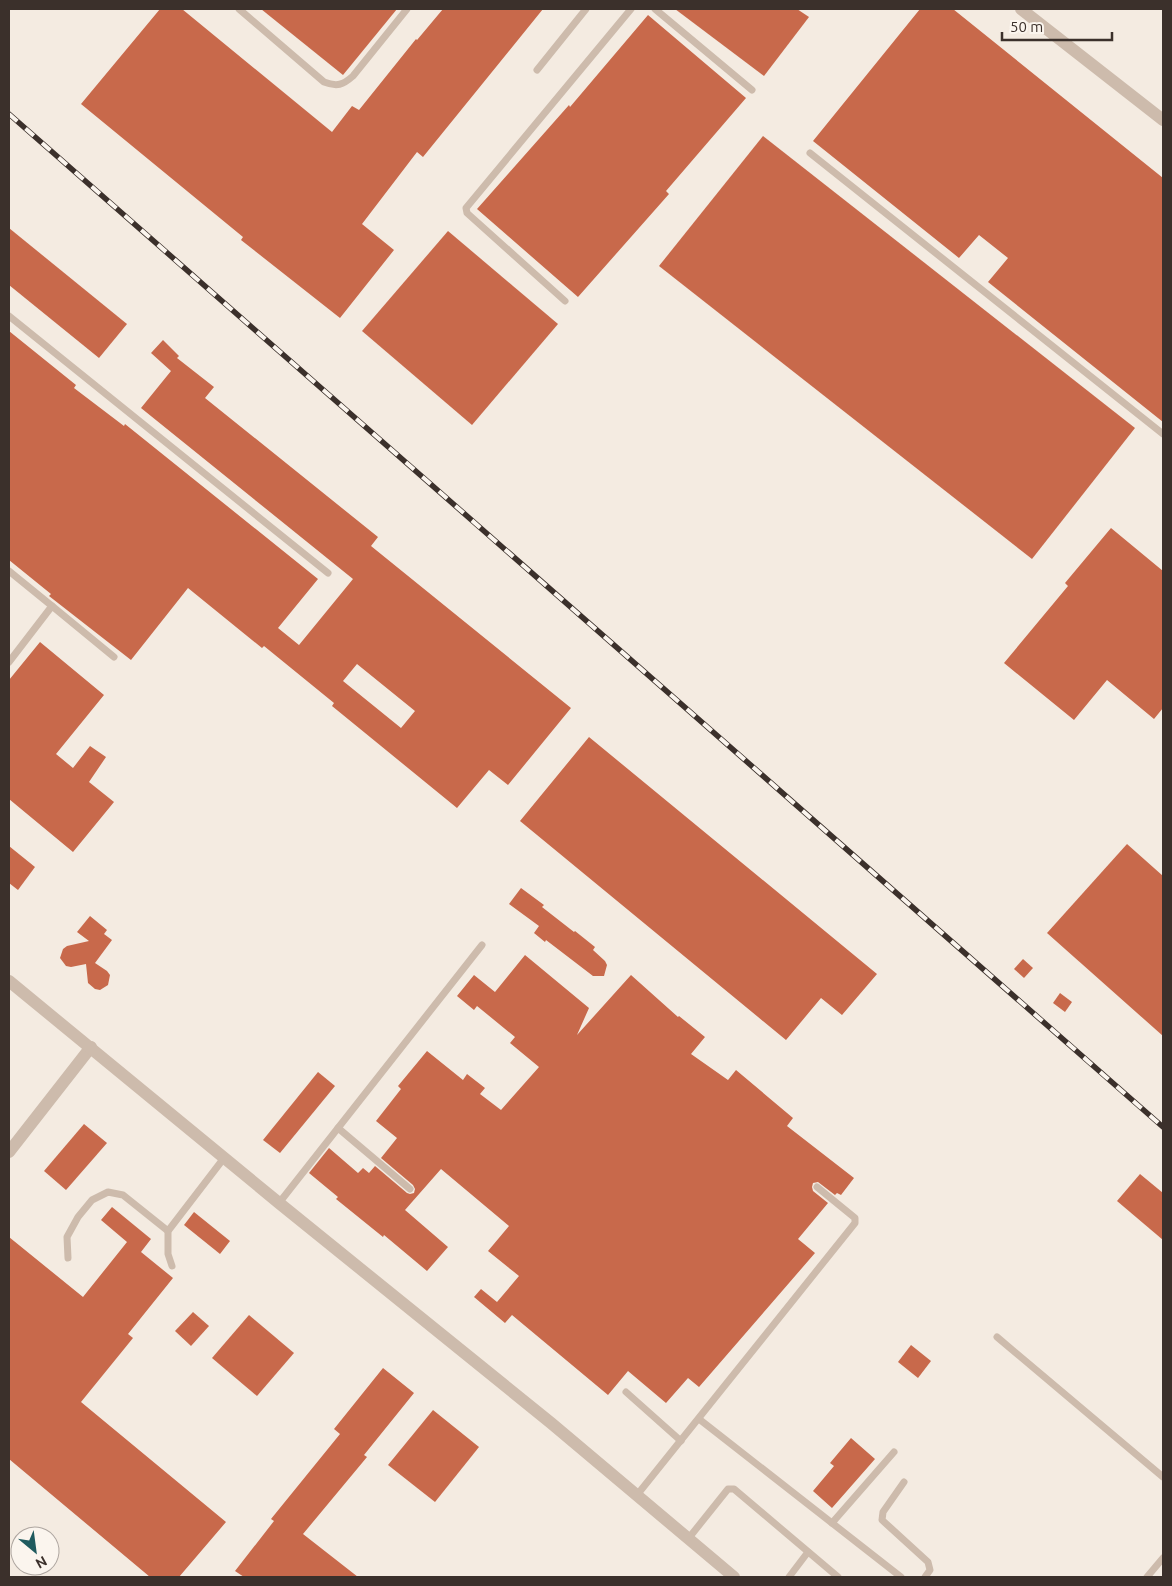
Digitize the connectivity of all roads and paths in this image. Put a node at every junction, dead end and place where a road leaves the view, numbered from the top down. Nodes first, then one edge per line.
1 (239, 9) edge
2 (407, 9) edge
3 (586, 9) edge
4 (631, 9) edge
5 (655, 9) edge
6 (1021, 9) edge
7 (537, 70) dead end
8 (752, 90) dead end
9 (1163, 120) edge
10 (810, 153) dead end
11 (565, 301) dead end
12 (9, 316) edge
13 (1163, 434) edge
14 (9, 571) edge
15 (328, 573) dead end
16 (52, 606) junction
17 (114, 657) dead end
18 (9, 662) edge
19 (482, 945) dead end
20 (9, 981) edge
21 (91, 1047) junction
22 (338, 1128) junction
23 (9, 1152) edge
24 (224, 1158) junction
25 (818, 1187) dead end
26 (410, 1190) dead end
27 (279, 1203) junction
28 (168, 1231) junction
29 (68, 1258) dead end
30 (172, 1266) dead end
31 (997, 1337) dead end
32 (626, 1392) dead end
33 (699, 1419) junction
34 (681, 1441) junction
35 (894, 1452) dead end
36 (1163, 1477) edge
37 (904, 1482) dead end
38 (637, 1495) junction
39 (832, 1523) junction
40 (688, 1538) junction
41 (808, 1552) junction
42 (1163, 1558) edge
43 (734, 1577) edge
44 (789, 1577) edge
45 (838, 1577) edge
46 (900, 1577) edge
47 (924, 1577) edge
48 (1147, 1577) edge

1 - 2 lane
3 - 7 lane
4 - 11 lane
5 - 8 lane
6 - 9 street
10 - 13 lane
12 - 15 lane
14 - 16 lane
16 - 17 lane
16 - 18 lane
19 - 22 lane
20 - 21 street
21 - 23 street
21 - 24 street
22 - 26 lane
22 - 27 lane
24 - 27 street
24 - 28 lane
25 - 33 lane
27 - 38 street
28 - 29 lane
28 - 30 lane
31 - 36 lane
32 - 34 lane
33 - 34 lane
33 - 39 lane
34 - 38 lane
35 - 39 lane
37 - 47 lane
38 - 40 street
39 - 46 lane
40 - 41 lane
40 - 43 street
41 - 44 lane
41 - 45 lane
42 - 48 lane

